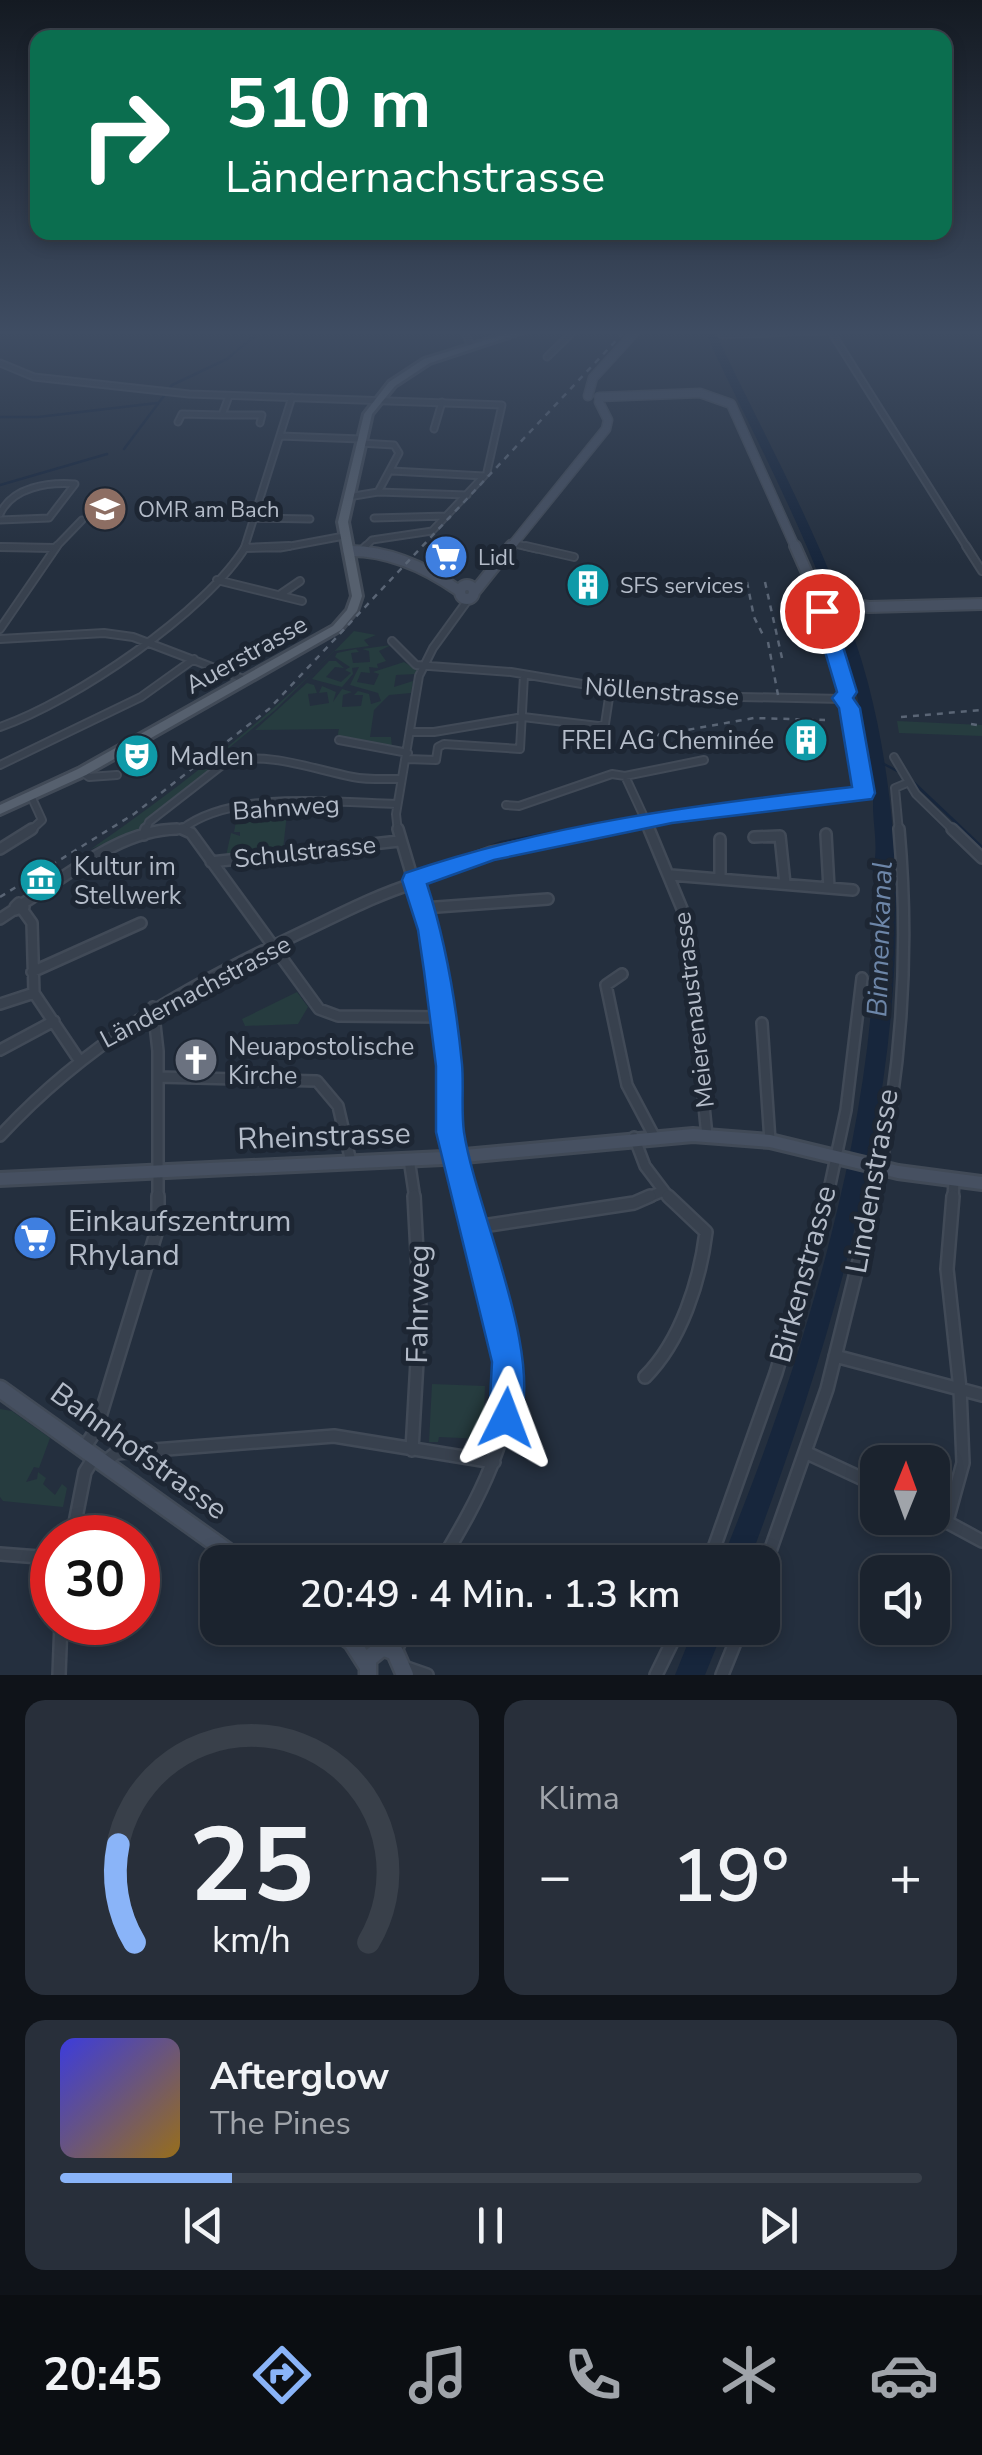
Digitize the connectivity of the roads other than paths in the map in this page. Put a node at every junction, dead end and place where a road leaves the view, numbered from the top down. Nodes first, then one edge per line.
1 (224, 408) edge
2 (289, 408) edge
3 (373, 408) edge
4 (440, 408) edge
5 (501, 408) edge
6 (601, 408) edge
7 (732, 408) edge
8 (880, 408) edge
9 (222, 414) junction
10 (178, 422) dead end
11 (260, 423) dead end
12 (434, 429) dead end
13 (280, 436) junction
14 (361, 441) junction
15 (392, 471) junction
16 (486, 474) junction
17 (378, 492) junction
18 (466, 494) junction
19 (348, 498) junction
20 (447, 516) junction
21 (0, 517) edge
22 (254, 518) junction
23 (374, 518) dead end
24 (310, 519) dead end
25 (82, 520) dead end
26 (344, 536) junction
27 (511, 543) junction
28 (4, 547) edge
29 (56, 548) junction
30 (245, 548) junction
31 (348, 550) junction
32 (362, 550) junction
33 (0, 556) edge
34 (574, 556) dead end
35 (982, 571) edge
36 (217, 580) junction
37 (300, 581) dead end
38 (465, 590) junction
39 (281, 594) junction
40 (302, 601) dead end
41 (822, 603) junction
42 (982, 604) edge
43 (0, 628) edge
44 (0, 639) edge
45 (146, 641) junction
46 (392, 641) dead end
47 (194, 659) junction
48 (423, 667) junction
49 (524, 675) junction
50 (246, 680) junction
51 (610, 692) junction
52 (842, 698) junction
53 (523, 716) junction
54 (0, 727) edge
55 (410, 732) junction
56 (338, 740) dead end
57 (407, 756) junction
58 (704, 760) dead end
59 (895, 761) dead end
60 (0, 765) edge
61 (82, 772) junction
62 (117, 775) dead end
63 (625, 776) junction
64 (401, 779) junction
65 (907, 783) junction
66 (32, 796) junction
67 (396, 804) junction
68 (506, 805) dead end
69 (0, 810) edge
70 (644, 816) junction
71 (182, 829) junction
72 (826, 834) dead end
73 (144, 835) junction
74 (754, 837) dead end
75 (720, 839) dead end
76 (399, 841) junction
77 (0, 849) edge
78 (982, 858) edge
79 (212, 862) junction
80 (671, 875) junction
81 (720, 879) junction
82 (414, 881) junction
83 (785, 884) junction
84 (829, 888) junction
85 (853, 890) dead end
86 (548, 899) dead end
87 (20, 907) junction
88 (423, 908) junction
89 (0, 919) edge
90 (140, 923) dead end
91 (272, 948) junction
92 (32, 972) junction
93 (622, 974) dead end
94 (862, 978) dead end
95 (34, 993) junction
96 (0, 1004) edge
97 (153, 1007) junction
98 (442, 1016) junction
99 (54, 1021) junction
100 (762, 1023) dead end
101 (0, 1050) edge
102 (77, 1057) junction
103 (158, 1078) junction
104 (0, 1136) edge
105 (654, 1136) junction
106 (707, 1136) junction
107 (634, 1138) junction
108 (770, 1142) junction
109 (836, 1156) junction
110 (457, 1157) junction
111 (408, 1159) junction
112 (351, 1162) junction
113 (878, 1167) junction
114 (157, 1171) junction
115 (0, 1179) edge
116 (954, 1180) junction
117 (982, 1183) edge
118 (661, 1192) junction
119 (476, 1227) junction
120 (835, 1356) junction
121 (645, 1377) dead end
122 (0, 1389) edge
123 (960, 1389) junction
124 (982, 1396) edge
125 (412, 1450) junction
126 (807, 1453) junction
127 (95, 1456) junction
128 (494, 1462) junction
129 (860, 1478) edge
130 (950, 1507) edge
131 (77, 1515) edge
132 (950, 1523) edge
133 (982, 1541) edge
134 (218, 1545) edge
135 (451, 1545) edge
136 (716, 1545) edge
137 (773, 1545) edge
138 (0, 1554) edge
139 (30, 1556) edge
140 (58, 1645) edge
141 (357, 1645) edge
142 (671, 1645) edge
143 (734, 1645) edge
144 (386, 1661) edge
145 (54, 1674) edge
146 (427, 1675) edge
147 (656, 1675) edge
148 (722, 1675) edge

1 - 9 street
2 - 13 street
3 - 14 main road, Auerstrasse
4 - 12 street
5 - 16 street
6 - 27 street
7 - 41 street
8 - 35 street
9 - 10 street
9 - 11 street
13 - 14 street
13 - 22 street
14 - 15 street
14 - 19 main road, Auerstrasse
15 - 16 street
15 - 17 street
16 - 18 street
17 - 18 street
17 - 19 street
18 - 20 street
19 - 26 main road, Auerstrasse
20 - 23 street
20 - 32 street
21 - 21 street
22 - 24 street
22 - 30 street
25 - 29 street
26 - 30 street
26 - 31 main road, Auerstrasse
27 - 34 street
27 - 38 street
28 - 29 street
28 - 33 street
29 - 43 street
30 - 36 street
31 - 32 street
31 - 50 main road, Auerstrasse
32 - 38 street
36 - 39 street
36 - 45 street
37 - 39 street
38 - 48 street
39 - 40 street
41 - 42 street
41 - 52 street
44 - 45 street
45 - 47 street
45 - 54 street
46 - 48 street
47 - 50 street
47 - 60 street
48 - 49 street, Nöllenstrasse
48 - 55 street
49 - 51 street, Nöllenstrasse
49 - 53 street
50 - 61 main road, Auerstrasse
51 - 52 street, Nöllenstrasse
51 - 53 street
52 - 70 street, Ländernachstrasse
53 - 55 street
53 - 57 street
55 - 57 street
56 - 57 street
57 - 64 street
58 - 63 street
59 - 65 street
61 - 62 street
61 - 66 main road, Auerstrasse
63 - 68 street
63 - 70 street, Meierenaustrasse
64 - 67 street
64 - 73 street
65 - 78 street
65 - 113 street, Lindenstrasse
66 - 69 main road, Auerstrasse
66 - 77 street
67 - 71 street, Bahnweg
67 - 76 street
70 - 80 street, Meierenaustrasse
70 - 82 street, Ländernachstrasse
71 - 73 street, Bahnweg
71 - 79 street
72 - 84 street
73 - 87 street
74 - 83 street
75 - 81 street
76 - 79 street, Schulstrasse
76 - 82 street
79 - 91 street
80 - 81 street
80 - 106 street, Meierenaustrasse
81 - 83 street
82 - 88 street
82 - 91 street, Ländernachstrasse
83 - 84 street
84 - 85 street
86 - 88 street
87 - 89 street
87 - 92 street
88 - 98 street
90 - 92 street
91 - 97 street, Ländernachstrasse
91 - 98 street
92 - 95 street
93 - 105 street
94 - 109 street, Birkenstrasse
95 - 96 street
95 - 99 street
97 - 102 street, Ländernachstrasse
97 - 103 street
98 - 110 street
99 - 101 street
99 - 102 street
100 - 108 street
102 - 104 street, Ländernachstrasse
103 - 112 street
103 - 114 street
105 - 106 street, Rheinstrasse
105 - 107 street, Rheinstrasse
106 - 108 street, Rheinstrasse
107 - 110 street, Rheinstrasse
107 - 118 street
108 - 109 street, Rheinstrasse
109 - 113 street, Rheinstrasse
109 - 136 street, Birkenstrasse
110 - 111 street, Rheinstrasse
110 - 119 street
111 - 112 street, Rheinstrasse
111 - 125 street, Fahrweg
112 - 114 street, Rheinstrasse
113 - 116 street, Rheinstrasse
113 - 120 street, Lindenstrasse
114 - 115 street, Rheinstrasse
114 - 127 street
116 - 117 street, Rheinstrasse
116 - 123 street
118 - 119 street
118 - 121 street
119 - 128 street
120 - 123 street
120 - 126 street, Lindenstrasse
122 - 127 street, Bahnhofstrasse
123 - 124 street
123 - 130 street
125 - 127 street
125 - 128 street
126 - 129 street
126 - 137 street, Lindenstrasse
127 - 131 street
127 - 134 street, Bahnhofstrasse
128 - 135 street
132 - 133 street
138 - 139 street
140 - 145 street
141 - 144 street
142 - 147 street
143 - 148 street
144 - 146 street

